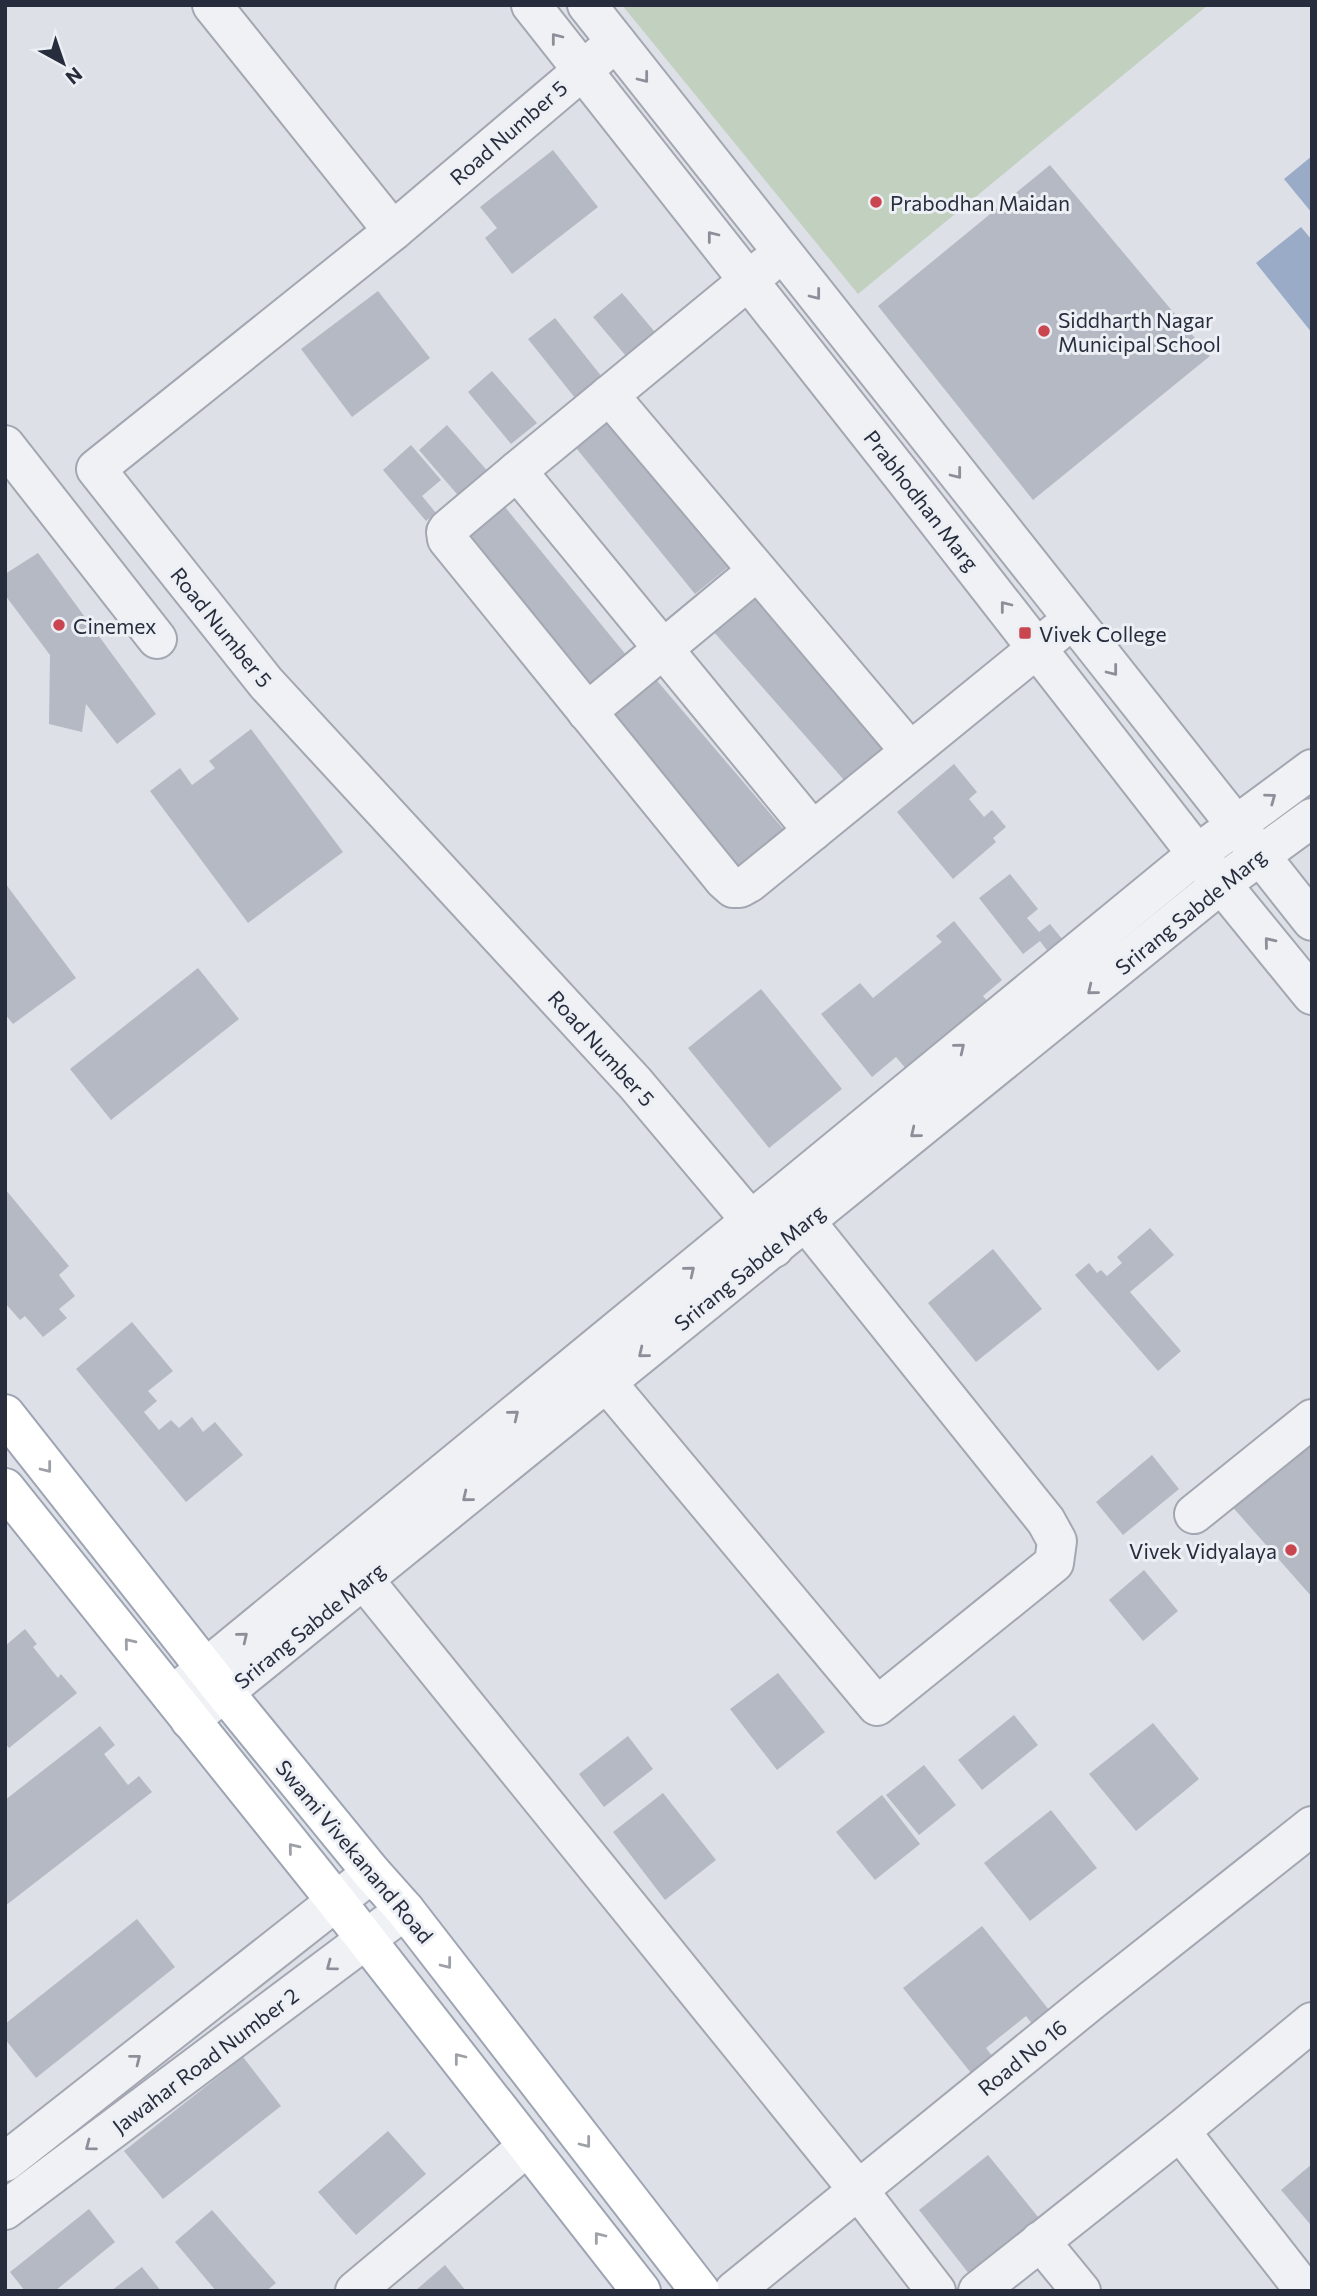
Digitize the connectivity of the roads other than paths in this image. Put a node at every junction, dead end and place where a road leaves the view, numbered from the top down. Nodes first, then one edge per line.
1 (212, 5) edge
2 (531, 5) edge
3 (587, 5) edge
4 (616, 42) junction
5 (581, 70) junction
6 (393, 231) junction
7 (782, 253) junction
8 (747, 281) junction
9 (866, 358) junction
10 (832, 386) junction
11 (609, 395) junction
12 (5, 445) edge
13 (517, 471) junction
14 (757, 571) junction
15 (1072, 620) junction
16 (157, 639) dead end
17 (1036, 649) junction
18 (662, 650) junction
19 (587, 712) junction
20 (1171, 744) junction
21 (910, 751) junction
22 (1312, 769) edge
23 (1134, 774) junction
24 (1312, 818) edge
25 (1234, 825) junction
26 (813, 831) junction
27 (1197, 853) junction
28 (1259, 855) junction
29 (1221, 884) junction
30 (1312, 921) edge
31 (1312, 995) edge
32 (806, 1222) junction
33 (762, 1234) junction
34 (607, 1383) junction
35 (5, 1414) edge
36 (1312, 1419) edge
37 (5, 1488) edge
38 (1194, 1514) dead end
39 (364, 1580) junction
40 (215, 1681) junction
41 (181, 1708) junction
42 (1312, 1826) edge
43 (372, 1873) junction
44 (336, 1901) junction
45 (405, 1910) junction
46 (367, 1940) junction
47 (1306, 2040) edge
48 (1180, 2131) junction
49 (528, 2146) junction
50 (5, 2162) edge
51 (859, 2191) junction
52 (5, 2210) edge
53 (1040, 2242) junction
54 (355, 2291) edge
55 (641, 2291) edge
56 (700, 2291) edge
57 (734, 2291) edge
58 (936, 2291) edge
59 (978, 2291) edge
60 (1081, 2291) edge
61 (1305, 2291) edge

1 - 6 street
5 -> 2 street, Prabhodhan Marg
3 - 4 street
4 - 5 street, Road Number 5
4 -> 7 street
5 - 6 street, Road Number 5
8 -> 5 street, Prabhodhan Marg
6 - 33 street, Road Number 5
7 - 8 street
7 -> 9 street
8 - 10 street, Prabhodhan Marg
8 - 11 street
9 - 10 street
9 -> 15 street
17 -> 10 street, Prabhodhan Marg
11 - 13 street
11 - 14 street
12 - 16 street
13 - 18 street
13 - 19 street
14 - 18 street
14 - 21 street
15 - 17 street
15 -> 20 street
17 - 21 street
17 - 23 street, Prabhodhan Marg
18 - 19 street
18 - 26 street
19 - 26 street
20 - 23 street
20 - 25 street
21 - 26 street
25 -> 22 street, Srirang Sabde Marg
23 - 27 street, Prabhodhan Marg
24 - 28 street, Srirang Sabde Marg
25 - 27 street, Srirang Sabde Marg
25 - 28 street
27 - 29 street, Prabhodhan Marg
33 -> 27 street, Srirang Sabde Marg
28 - 29 street, Srirang Sabde Marg
28 - 30 street
31 -> 29 street, Prabhodhan Marg
29 -> 32 street, Srirang Sabde Marg
32 - 33 street, Srirang Sabde Marg
32 - 34 street
33 -> 34 street, Srirang Sabde Marg
40 -> 33 street, Srirang Sabde Marg
34 -> 39 street, Srirang Sabde Marg
35 -> 40 main road, Swami Vivekanand Road
36 - 38 street
41 -> 37 main road, Swami Vivekanand Road
39 - 40 street, Srirang Sabde Marg
39 - 51 street
40 - 41 street, Srirang Sabde Marg
40 - 43 main road, Swami Vivekanand Road
44 -> 41 main road, Swami Vivekanand Road
42 - 51 street, Road No 16
43 - 44 street, Jawahar Road Number 2
43 - 45 main road, Swami Vivekanand Road
44 - 46 main road, Swami Vivekanand Road
50 -> 44 street, Jawahar Road Number 2
45 - 46 street, Jawahar Road Number 2
45 -> 56 main road, Swami Vivekanand Road
49 -> 46 main road, Swami Vivekanand Road
46 -> 52 street, Jawahar Road Number 2
47 - 48 street
48 - 53 street
48 - 61 street
49 - 54 street
55 -> 49 main road, Swami Vivekanand Road
51 - 57 street, Road No 16
51 - 58 street
53 - 59 street
53 - 60 street

